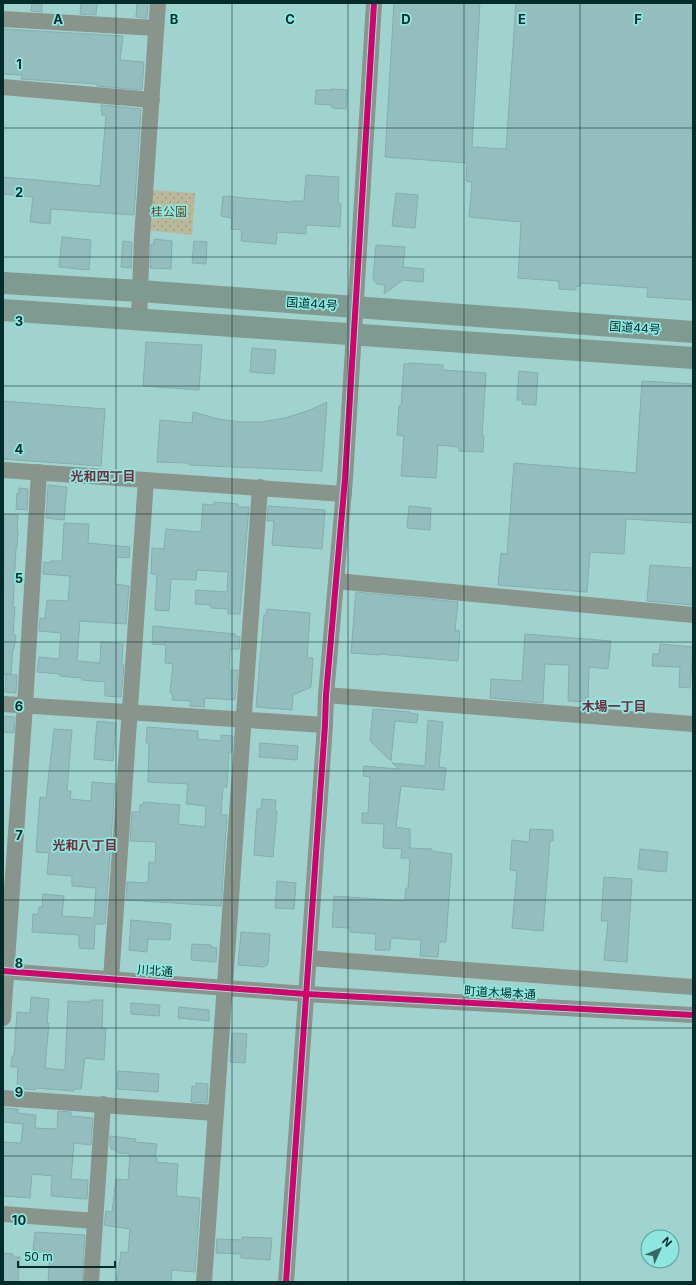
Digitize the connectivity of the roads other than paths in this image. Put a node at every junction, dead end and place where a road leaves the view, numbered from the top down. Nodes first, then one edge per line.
1 (158, 3) edge
2 (374, 3) edge
3 (3, 18) edge
4 (156, 28) junction
5 (3, 87) edge
6 (152, 100) junction
7 (3, 283) edge
8 (140, 291) junction
9 (356, 308) junction
10 (3, 310) edge
11 (139, 319) junction
12 (693, 332) edge
13 (354, 335) junction
14 (693, 358) edge
15 (3, 470) edge
16 (39, 472) junction
17 (146, 480) junction
18 (260, 487) junction
19 (344, 494) junction
20 (336, 581) junction
21 (693, 615) edge
22 (326, 695) junction
23 (3, 704) edge
24 (25, 705) junction
25 (130, 712) junction
26 (244, 720) junction
27 (693, 724) edge
28 (325, 725) junction
29 (309, 958) junction
30 (5, 971) edge
31 (111, 979) junction
32 (224, 987) junction
33 (693, 987) edge
34 (306, 994) junction
35 (693, 1014) edge
36 (3, 1018) edge
37 (3, 1098) edge
38 (103, 1104) junction
39 (215, 1113) junction
40 (3, 1214) edge
41 (95, 1221) junction
42 (91, 1282) edge
43 (204, 1282) edge
44 (286, 1282) edge

1 - 4 street
2 - 9 street
3 - 4 street
4 - 6 street
5 - 6 street
6 - 8 street
7 - 8 highway, 国道44号
8 - 9 highway, 国道44号
8 - 11 street
9 - 12 highway, 国道44号
9 - 13 street
10 - 11 highway
11 - 13 highway
13 - 14 highway
13 - 19 street
15 - 16 street
16 - 17 street
16 - 24 street
17 - 18 street
17 - 25 street
18 - 19 street
18 - 26 street
19 - 20 street
20 - 21 street
20 - 22 street
22 - 27 street
22 - 28 street
23 - 24 street
24 - 25 street
24 - 30 street
25 - 26 street
25 - 31 street
26 - 28 street
26 - 32 street
28 - 29 street
29 - 33 street
29 - 34 street
30 - 31 street, 川北通
30 - 36 street
31 - 32 street, 川北通
32 - 34 street, 川北通
32 - 39 street
34 - 35 street, 町道木場本通
34 - 44 street
37 - 38 street
38 - 39 street
38 - 41 street
39 - 43 street
40 - 41 street
41 - 42 street

